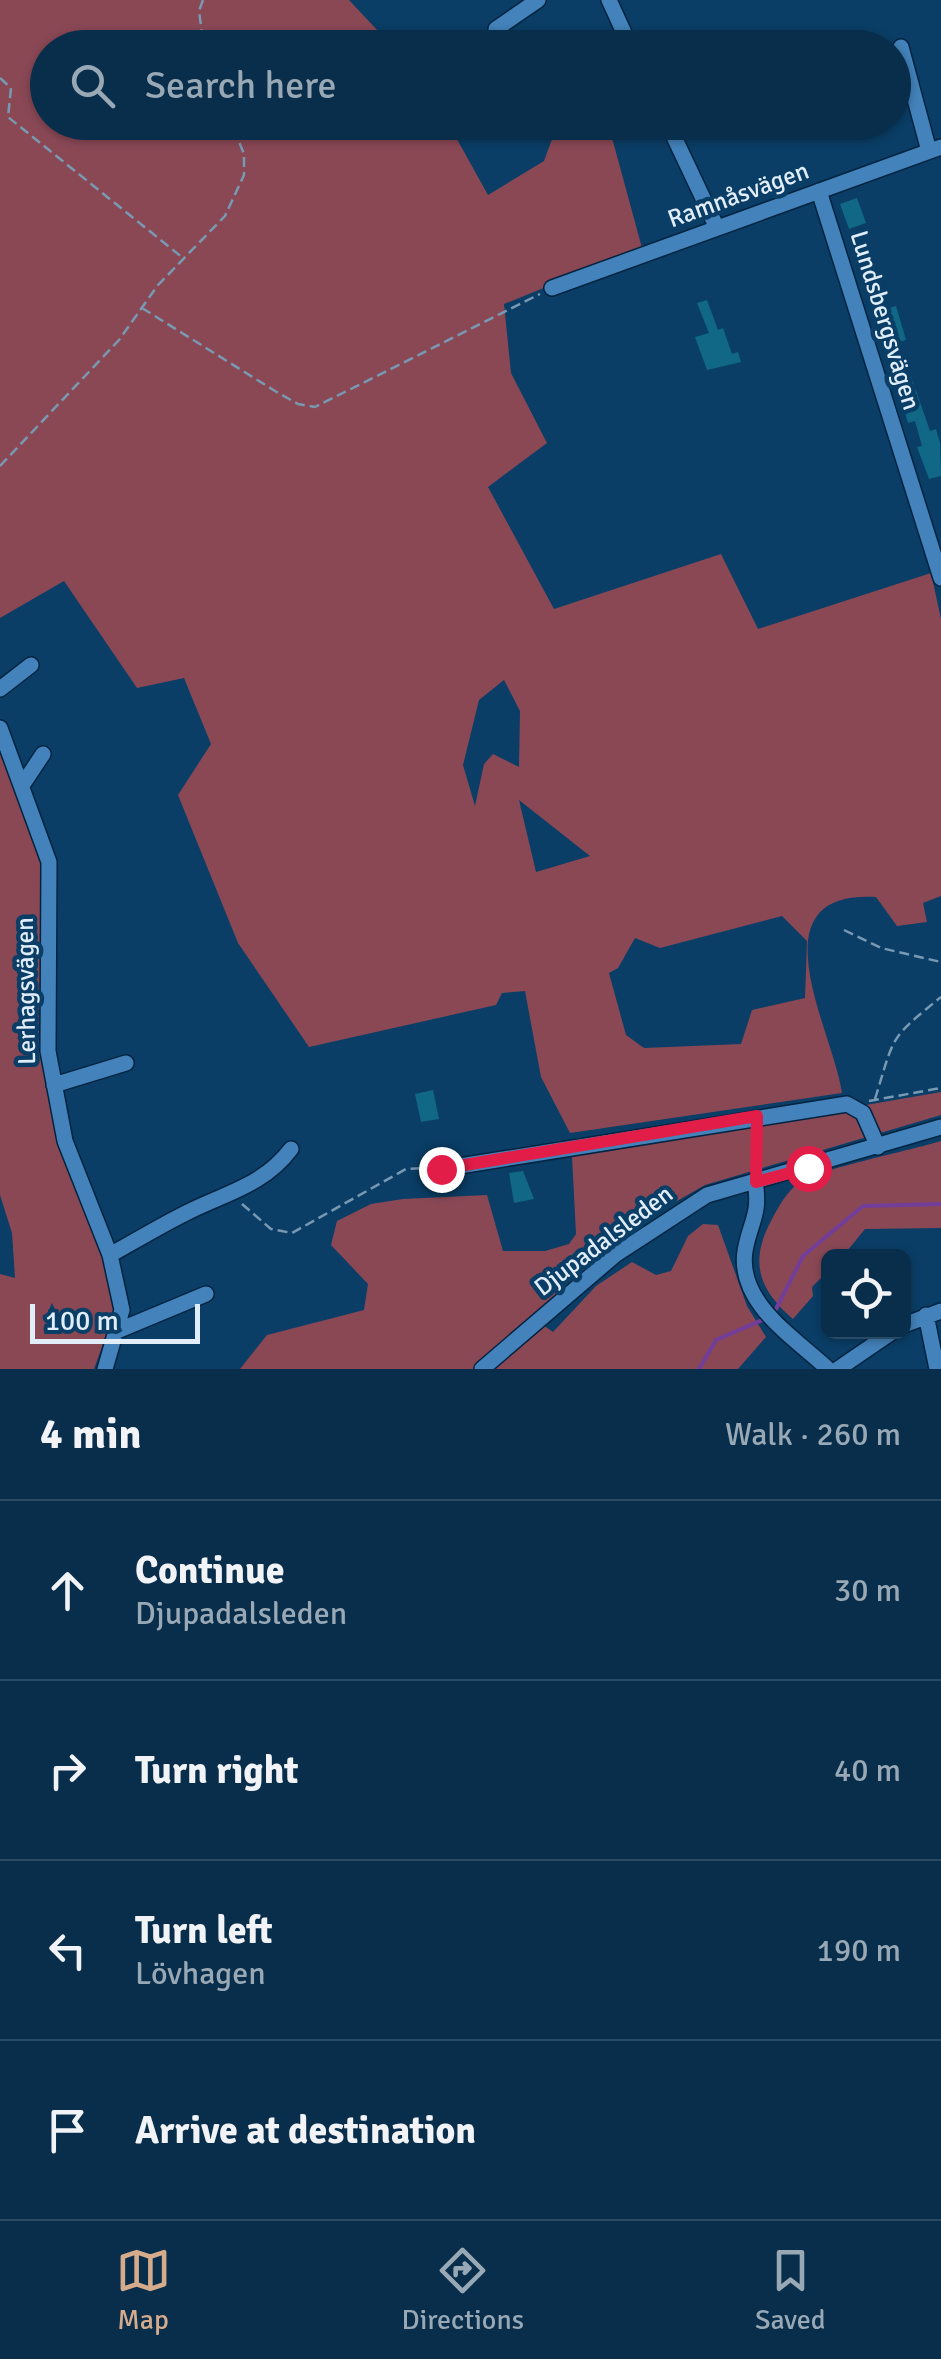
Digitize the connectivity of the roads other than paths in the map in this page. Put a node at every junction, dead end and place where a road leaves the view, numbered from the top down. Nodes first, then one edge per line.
1 (538, 0) edge
2 (609, 0) edge
3 (496, 29) dead end
4 (623, 30) edge
5 (911, 78) edge
6 (675, 140) edge
7 (935, 149) edge
8 (818, 191) junction
9 (717, 228) junction
10 (552, 288) road end
11 (941, 578) edge
12 (31, 665) dead end
13 (0, 688) edge
14 (0, 728) edge
15 (43, 754) dead end
16 (23, 784) junction
17 (126, 1063) dead end
18 (54, 1085) junction
19 (941, 1126) edge
20 (878, 1147) junction
21 (291, 1149) dead end
22 (441, 1169) road end
23 (756, 1182) junction
24 (110, 1255) junction
25 (206, 1294) dead end
26 (933, 1313) edge
27 (117, 1331) junction
28 (882, 1339) edge
29 (105, 1369) edge
30 (482, 1369) edge
31 (828, 1369) edge
32 (838, 1369) edge
33 (937, 1369) edge

1 - 3 street
2 - 4 street
5 - 7 street
6 - 9 street
7 - 8 street, Ramnåsvägen
8 - 9 street, Ramnåsvägen
8 - 11 street, Lundsbergsvägen
9 - 10 street, Ramnåsvägen
12 - 13 street
14 - 16 street, Lerhagsvägen
15 - 16 street
16 - 18 street, Lerhagsvägen
17 - 18 street
18 - 24 street, Lerhagsvägen
19 - 20 street, Djupadalsleden
20 - 22 street
20 - 23 street, Djupadalsleden
21 - 24 street
23 - 30 street, Djupadalsleden
23 - 31 street
24 - 27 street, Lerhagsvägen
25 - 27 street
26 - 33 street
27 - 29 street, Lerhagsvägen
28 - 32 street

